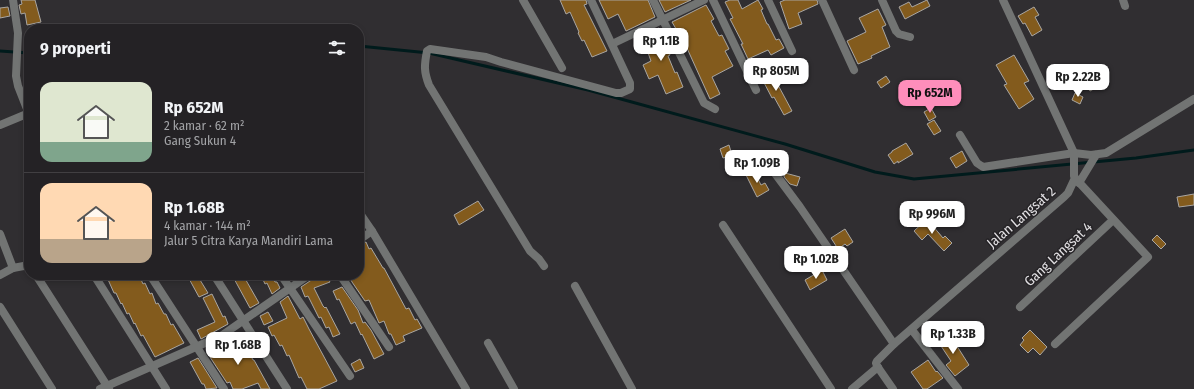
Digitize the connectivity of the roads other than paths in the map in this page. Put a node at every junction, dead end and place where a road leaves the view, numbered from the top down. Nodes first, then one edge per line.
1 (13, 0) edge
2 (523, 0) edge
3 (591, 0) edge
4 (654, 0) edge
5 (704, 0) edge
6 (713, 0) edge
7 (768, 0) edge
8 (822, 0) edge
9 (882, 0) edge
10 (1003, 0) edge
11 (663, 20) junction
12 (910, 37) dead end
13 (612, 44) junction
14 (792, 51) dead end
15 (562, 68) dead end
16 (854, 70) dead end
17 (756, 90) dead end
18 (1194, 99) edge
19 (24, 101) edge
20 (715, 109) dead end
21 (24, 116) edge
22 (0, 125) edge
23 (960, 135) dead end
24 (1074, 157) junction
25 (1095, 157) junction
26 (766, 160) dead end
27 (1076, 179) junction
28 (364, 219) edge
29 (1113, 220) junction
30 (723, 225) dead end
31 (372, 231) junction
32 (0, 234) edge
33 (364, 237) edge
34 (24, 266) edge
35 (544, 266) dead end
36 (13, 268) junction
37 (0, 275) edge
38 (39, 280) edge
39 (97, 280) edge
40 (153, 280) edge
41 (217, 280) edge
42 (284, 280) edge
43 (302, 280) edge
44 (343, 280) edge
45 (576, 286) dead end
46 (290, 288) junction
47 (0, 307) edge
48 (1020, 307) dead end
49 (243, 321) junction
50 (912, 330) junction
51 (488, 343) dead end
52 (894, 344) junction
53 (1055, 344) dead end
54 (196, 346) junction
55 (389, 347) dead end
56 (152, 366) junction
57 (878, 367) junction
58 (350, 376) dead end
59 (105, 388) edge
60 (52, 389) edge
61 (166, 389) edge
62 (224, 389) edge
63 (287, 389) edge
64 (466, 389) edge
65 (514, 389) edge
66 (632, 389) edge
67 (831, 389) edge
68 (852, 389) edge
69 (893, 389) edge
70 (958, 389) edge

1 - 19 street
2 - 15 street
3 - 13 street
4 - 11 street
5 - 11 street
6 - 17 street
7 - 14 street
8 - 16 street
9 - 12 street
10 - 24 street, Jalan Langsat 2
11 - 13 street
11 - 20 street
13 - 35 street
18 - 25 street
21 - 22 street
23 - 24 street
24 - 25 street
24 - 27 street, Jalan Langsat 2
25 - 27 street
26 - 52 street
27 - 29 street
27 - 50 street, Jalan Langsat 2
28 - 31 street
29 - 48 street, Gang Langsat 4
29 - 53 street
30 - 67 street
31 - 33 street
31 - 64 street
32 - 36 street
34 - 36 street
36 - 37 street
38 - 59 street
39 - 56 street
40 - 54 street
41 - 49 street
42 - 46 street
43 - 46 street
44 - 55 street
45 - 66 street
46 - 49 street
46 - 58 street
47 - 60 street
49 - 54 street
49 - 63 street
50 - 52 street, Jalan Langsat 2
50 - 70 street
51 - 65 street
52 - 57 street, Jalan Langsat 2
54 - 56 street
54 - 62 street
56 - 59 street
56 - 61 street
57 - 68 street
57 - 69 street

